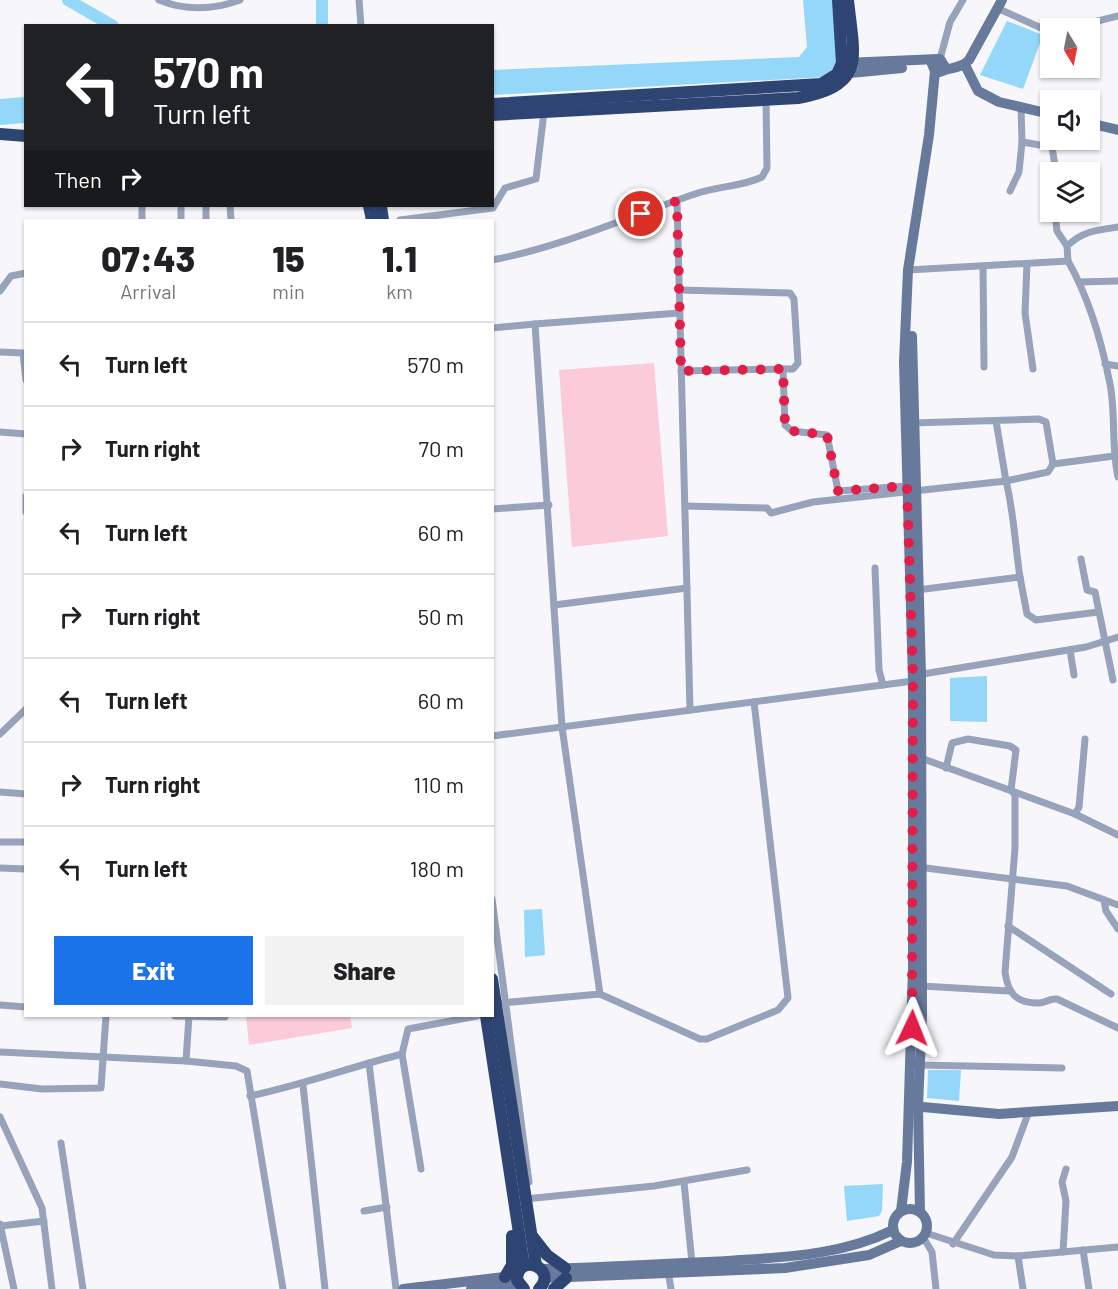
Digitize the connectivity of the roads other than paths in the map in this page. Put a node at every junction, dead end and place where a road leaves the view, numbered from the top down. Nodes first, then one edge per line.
1 (159, 0) edge
2 (240, 0) edge
3 (359, 0) edge
4 (838, 0) edge
5 (848, 0) edge
6 (963, 0) edge
7 (1000, 4) edge
8 (1118, 16) edge
9 (1100, 20) edge
10 (360, 24) edge
11 (1040, 26) edge
12 (939, 65) junction
13 (965, 65) junction
14 (846, 69) junction
15 (766, 100) junction
16 (494, 104) edge
17 (1021, 107) junction
18 (544, 112) junction
19 (1040, 112) edge
20 (494, 114) edge
21 (1100, 126) edge
22 (1118, 130) edge
23 (13, 135) edge
24 (0, 141) edge
25 (1022, 142) junction
26 (1040, 145) edge
27 (1010, 192) dead end
28 (677, 201) junction
29 (408, 219) edge
30 (1056, 222) edge
31 (1118, 227) edge
32 (1067, 246) junction
33 (494, 260) edge
34 (1068, 261) junction
35 (1027, 264) junction
36 (983, 266) junction
37 (912, 270) junction
38 (24, 273) edge
39 (1118, 281) edge
40 (1080, 282) junction
41 (679, 290) junction
42 (0, 291) edge
43 (679, 313) junction
44 (535, 324) junction
45 (494, 328) edge
46 (0, 352) edge
47 (24, 362) edge
48 (907, 362) junction
49 (1105, 364) junction
50 (1118, 366) edge
51 (984, 367) dead end
52 (783, 369) junction
53 (1033, 369) dead end
54 (681, 371) junction
55 (996, 421) junction
56 (913, 423) junction
57 (0, 432) edge
58 (24, 434) edge
59 (1114, 456) junction
60 (1053, 464) junction
61 (1118, 477) edge
62 (1005, 481) junction
63 (910, 490) junction
64 (549, 505) junction
65 (685, 506) junction
66 (494, 509) edge
67 (1081, 559) dead end
68 (875, 568) dead end
69 (1020, 577) junction
70 (687, 588) junction
71 (917, 590) junction
72 (554, 605) junction
73 (1098, 612) junction
74 (1118, 637) edge
75 (1103, 642) junction
76 (1070, 650) junction
77 (1074, 675) dead end
78 (915, 677) junction
79 (1113, 680) dead end
80 (883, 685) junction
81 (754, 702) junction
82 (690, 710) junction
83 (24, 711) edge
84 (562, 727) junction
85 (0, 734) edge
86 (494, 736) edge
87 (1085, 739) dead end
88 (921, 758) junction
89 (946, 768) junction
90 (1011, 790) junction
91 (0, 792) edge
92 (24, 794) edge
93 (1075, 814) junction
94 (1118, 835) edge
95 (0, 842) edge
96 (24, 842) edge
97 (916, 867) junction
98 (0, 868) edge
99 (24, 869) edge
100 (1012, 880) junction
101 (1104, 900) junction
102 (1118, 906) edge
103 (494, 922) edge
104 (1008, 926) junction
105 (1118, 929) edge
106 (494, 984) edge
107 (921, 986) junction
108 (1009, 991) junction
109 (600, 994) junction
110 (1111, 994) dead end
111 (501, 1003) junction
112 (0, 1005) edge
113 (24, 1007) edge
114 (106, 1017) edge
115 (189, 1017) edge
116 (471, 1017) edge
117 (486, 1017) edge
118 (1118, 1028) edge
119 (0, 1052) edge
120 (402, 1054) junction
121 (103, 1058) junction
122 (186, 1061) junction
123 (369, 1063) junction
124 (916, 1065) junction
125 (1062, 1068) dead end
126 (0, 1084) edge
127 (303, 1085) junction
128 (250, 1096) junction
129 (913, 1106) junction
130 (1118, 1106) edge
131 (1028, 1114) junction
132 (0, 1117) edge
133 (62, 1143) dead end
134 (421, 1169) dead end
135 (1066, 1169) dead end
136 (747, 1170) dead end
137 (684, 1182) junction
138 (524, 1200) junction
139 (387, 1207) junction
140 (364, 1211) dead end
141 (901, 1211) junction
142 (920, 1212) junction
143 (44, 1221) junction
144 (0, 1225) edge
145 (893, 1230) junction
146 (531, 1235) junction
147 (925, 1235) junction
148 (901, 1241) junction
149 (953, 1244) junction
150 (1118, 1247) edge
151 (1083, 1250) junction
152 (1063, 1252) junction
153 (1018, 1256) junction
154 (692, 1263) junction
155 (668, 1269) junction
156 (566, 1273) junction
157 (528, 1277) edge
158 (14, 1289) edge
159 (52, 1289) edge
160 (83, 1289) edge
161 (283, 1289) edge
162 (325, 1289) edge
163 (396, 1289) edge
164 (403, 1289) edge
165 (471, 1289) edge
166 (554, 1289) edge
167 (671, 1289) edge
168 (936, 1289) edge
169 (1023, 1289) edge
170 (1089, 1289) edge

1 - 2 street
3 - 10 street
4 - 14 highway
5 - 14 highway
6 - 12 street
7 - 11 street
7 - 13 main road
8 - 9 street
12 - 13 main road
12 - 14 main road
12 - 37 main road
13 - 17 main road
14 - 15 highway
14 - 16 highway
15 - 18 highway
15 - 28 street
17 - 19 main road
17 - 25 street
18 - 20 highway
18 - 29 street
21 - 22 main road
23 - 24 main road
25 - 26 street
25 - 27 street
28 - 33 street
28 - 41 street
30 - 32 street
31 - 32 street
32 - 34 street
34 - 35 street
34 - 40 street
35 - 36 street
35 - 53 street
36 - 37 street
36 - 51 street
37 - 48 main road
38 - 42 street
39 - 40 street
40 - 49 street
41 - 43 street
41 - 52 street
43 - 44 street
43 - 54 street
44 - 45 street
44 - 64 street
46 - 47 street
48 - 56 main road
48 - 63 main road
49 - 50 street
49 - 59 street
52 - 54 street
52 - 63 street
54 - 65 street
55 - 56 street
55 - 60 street
55 - 62 street
56 - 63 main road
57 - 58 street
59 - 60 street
59 - 61 street
60 - 62 street
62 - 63 street
62 - 69 street
63 - 65 street
63 - 71 main road
63 - 78 main road
64 - 66 street
64 - 72 street
65 - 70 street
67 - 73 street
68 - 80 street
69 - 71 street
69 - 73 street
70 - 72 street
70 - 82 street
71 - 78 main road
72 - 84 street
73 - 75 street
74 - 75 street
75 - 76 street
75 - 79 street
76 - 77 street
76 - 78 street
78 - 80 street
78 - 88 main road
78 - 97 main road
80 - 81 street
81 - 82 street
81 - 109 street
82 - 84 street
83 - 85 street
84 - 86 street
84 - 109 street
87 - 93 street
88 - 89 street
88 - 97 main road
89 - 90 street
89 - 90 street
90 - 93 street
90 - 100 street
91 - 92 street
93 - 94 street
95 - 96 street
97 - 100 street
97 - 107 main road
97 - 124 main road
98 - 99 street
100 - 101 street
100 - 104 street
101 - 102 street
101 - 105 street
103 - 111 street
104 - 108 street
104 - 110 street
106 - 111 highway
107 - 108 street
107 - 124 main road
108 - 118 street
109 - 111 street
111 - 138 highway
112 - 113 street
114 - 121 street
115 - 122 street
116 - 120 street
117 - 138 highway
119 - 121 street
120 - 123 street
120 - 134 street
121 - 122 street
121 - 126 street
122 - 128 street
123 - 127 street
123 - 139 street
124 - 125 street
124 - 129 main road
127 - 128 street
127 - 162 street
128 - 161 street
129 - 131 main road
129 - 141 main road
129 - 142 main road
130 - 131 main road
131 - 149 street
132 - 143 street
133 - 160 street
135 - 152 street
136 - 137 street
137 - 138 street
137 - 154 street
138 - 146 highway
138 - 157 highway
138 - 157 highway
139 - 140 street
139 - 163 street
141 - 142 main road
141 - 145 main road
142 - 147 main road
143 - 144 street
143 - 159 street
144 - 158 street
145 - 148 main road
145 - 154 main road
146 - 156 highway
146 - 157 highway
147 - 148 main road
147 - 149 street
147 - 168 street
148 - 155 main road
149 - 153 street
150 - 151 street
151 - 152 street
151 - 170 street
152 - 153 street
153 - 169 street
154 - 155 main road
155 - 156 main road
155 - 167 street
156 - 157 main road
156 - 166 highway
157 - 164 main road
157 - 165 main road

